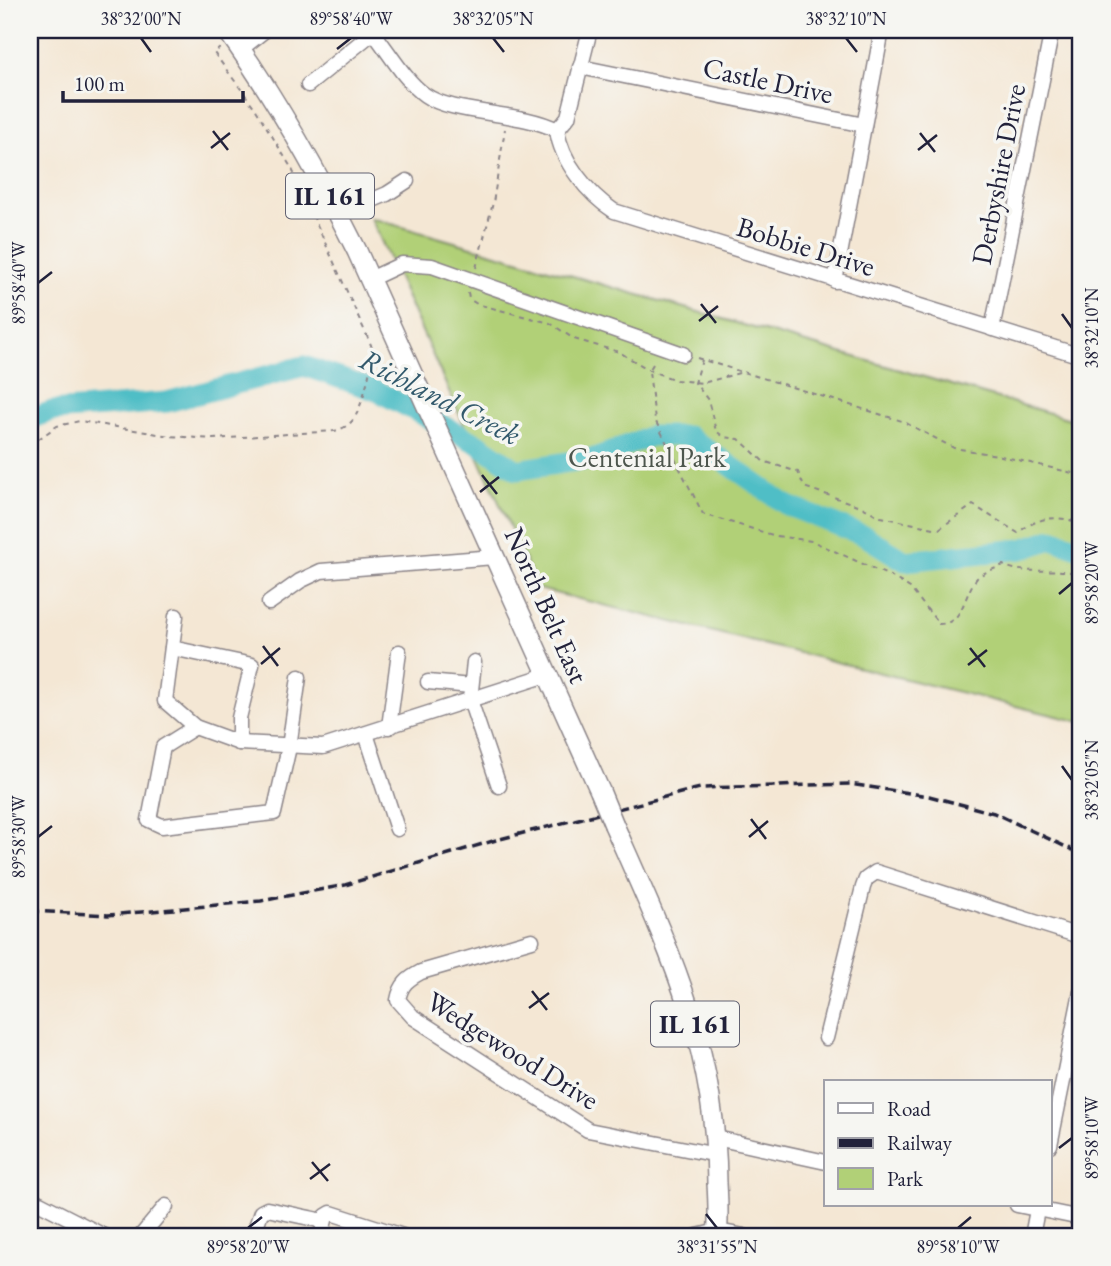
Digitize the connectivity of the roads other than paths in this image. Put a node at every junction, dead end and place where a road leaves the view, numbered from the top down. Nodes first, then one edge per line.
1 (227, 30) edge
2 (265, 30) edge
3 (590, 30) edge
4 (882, 30) edge
5 (1052, 30) edge
6 (375, 31) edge
7 (241, 49) junction
8 (580, 66) junction
9 (307, 85) dead end
10 (864, 125) junction
11 (556, 130) junction
12 (407, 181) dead end
13 (339, 214) junction
14 (370, 279) junction
15 (835, 281) junction
16 (992, 329) junction
17 (683, 354) road end
18 (1081, 356) edge
19 (494, 557) junction
20 (268, 603) dead end
21 (176, 616) dead end
22 (172, 648) junction
23 (399, 652) dead end
24 (474, 662) dead end
25 (547, 675) junction
26 (299, 677) dead end
27 (428, 682) dead end
28 (471, 693) junction
29 (194, 727) junction
30 (389, 727) junction
31 (366, 734) junction
32 (239, 743) junction
33 (289, 747) junction
34 (499, 786) dead end
35 (397, 829) dead end
36 (532, 940) dead end
37 (1081, 940) edge
38 (1081, 992) edge
39 (826, 1038) dead end
40 (1052, 1135) edge
41 (716, 1147) junction
42 (824, 1162) edge
43 (30, 1198) edge
44 (166, 1206) dead end
45 (1038, 1207) edge
46 (1081, 1218) edge
47 (324, 1221) junction
48 (718, 1233) edge
49 (396, 1235) edge
50 (104, 1236) edge
51 (141, 1236) edge
52 (253, 1236) edge
53 (321, 1236) edge
54 (696, 1236) edge
55 (744, 1236) edge
56 (1032, 1236) edge

1 - 7 main road, North Belt East / IL 161
2 - 7 street
3 - 8 street
4 - 10 street
5 - 16 street, Derbyshire Drive
6 - 9 street
6 - 11 street
7 - 13 main road, North Belt East / IL 161
8 - 10 street, Castle Drive
8 - 11 street
10 - 15 street
11 - 15 street, Bobbie Drive
12 - 13 street
13 - 14 main road, North Belt East / IL 161
14 - 17 street
14 - 19 main road, North Belt East / IL 161
15 - 16 street, Bobbie Drive
16 - 18 street, Bobbie Drive
19 - 20 street
19 - 25 main road, North Belt East / IL 161
21 - 22 street
22 - 29 street
22 - 32 street
23 - 30 street
24 - 28 street
25 - 28 street
25 - 41 main road, North Belt East / IL 161, bridge
26 - 33 street
27 - 28 street
28 - 30 street
28 - 34 street
29 - 32 street
29 - 33 street
30 - 31 street
31 - 33 street
31 - 35 street
32 - 33 street
36 - 41 street, Wedgewood Drive
37 - 39 street
38 - 40 street
41 - 42 street
41 - 48 main road, North Belt East / IL 161
43 - 50 street
44 - 51 street
45 - 46 street
45 - 56 street
47 - 49 street
47 - 52 street
47 - 53 street
48 - 54 street
48 - 55 street

